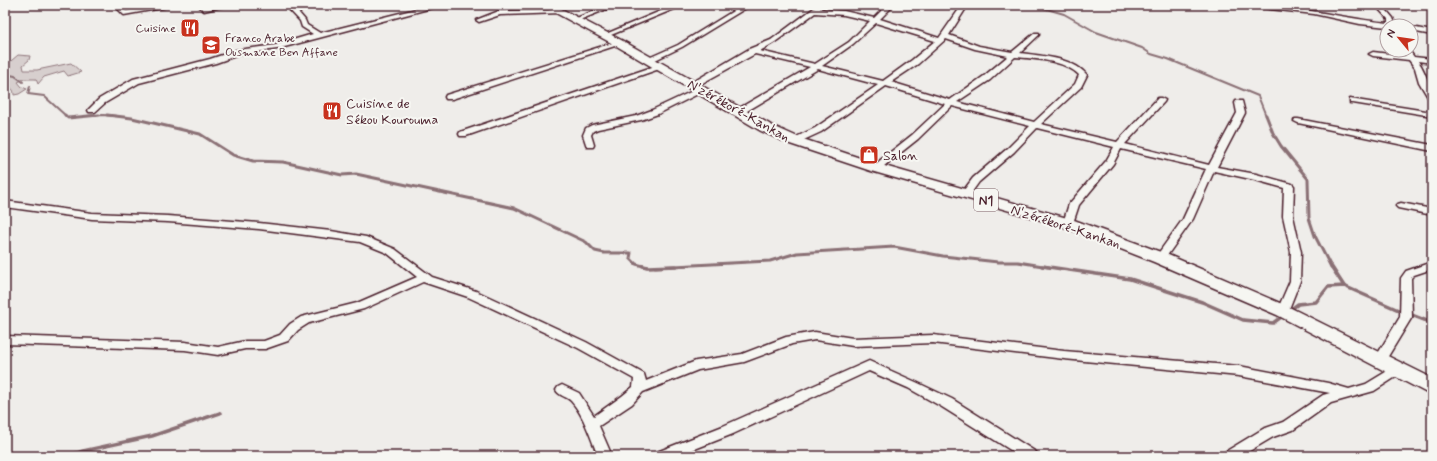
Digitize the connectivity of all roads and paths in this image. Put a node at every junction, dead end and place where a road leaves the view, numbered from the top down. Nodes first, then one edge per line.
1 (117, 5) edge
2 (168, 5) edge
3 (202, 5) edge
4 (226, 5) edge
5 (288, 5) edge
6 (440, 5) edge
7 (614, 5) edge
8 (681, 5) edge
9 (748, 5) edge
10 (822, 5) edge
11 (892, 5) edge
12 (965, 5) edge
13 (1252, 5) edge
14 (1378, 5) edge
15 (552, 8) edge
16 (812, 11) junction
17 (1389, 18) edge
18 (479, 20) dead end
19 (575, 20) junction
20 (873, 21) junction
21 (1379, 24) edge
22 (1419, 31) edge
23 (1432, 33) edge
24 (1037, 34) dead end
25 (319, 35) junction
26 (604, 36) junction
27 (942, 38) junction
28 (619, 43) junction
29 (752, 51) junction
30 (1373, 54) dead end
31 (1013, 55) junction
32 (1379, 55) edge
33 (1411, 58) joint
34 (1432, 61) edge
35 (654, 64) junction
36 (817, 66) junction
37 (885, 83) junction
38 (697, 88) junction
39 (449, 97) dead end
40 (1432, 97) edge
41 (1161, 100) dead end
42 (1353, 101) dead end
43 (1239, 103) dead end
44 (950, 104) junction
45 (92, 110) dead end
46 (739, 112) junction
47 (1432, 114) edge
48 (1298, 121) dead end
49 (1037, 125) junction
50 (463, 134) dead end
51 (794, 141) junction
52 (590, 145) dead end
53 (1119, 145) junction
54 (1432, 148) edge
55 (1212, 167) junction
56 (876, 168) junction
57 (966, 194) junction
58 (5, 204) edge
59 (1401, 206) dead end
60 (1432, 212) edge
61 (1068, 223) junction
62 (1160, 258) junction
63 (1432, 265) edge
64 (425, 277) junction
65 (1283, 311) junction
66 (5, 340) edge
67 (1380, 360) junction
68 (1398, 370) junction
69 (1432, 387) edge
70 (639, 389) junction
71 (562, 390) dead end
72 (1347, 394) junction
73 (592, 424) junction
74 (605, 456) edge
75 (662, 456) edge
76 (1031, 456) edge
77 (1230, 456) edge

1 - 2 street
3 - 4 street
5 - 25 street
6 - 25 street
7 - 19 street
8 - 26 street
9 - 35 street
10 - 16 street
11 - 20 street
12 - 27 street
13 - 21 street
14 - 17 street
15 - 18 street
15 - 19 highway, N'zérékoré-Kankan / N1
16 - 20 street
16 - 29 street
19 - 26 highway, N'zérékoré-Kankan / N1
20 - 27 street
20 - 36 street
22 - 23 street
24 - 31 street
25 - 45 street
26 - 28 highway, N'zérékoré-Kankan / N1
27 - 31 street
27 - 37 street
28 - 35 highway, N'zérékoré-Kankan / N1
28 - 39 street
29 - 36 street
29 - 38 street
30 - 32 street
31 - 44 street
31 - 49 street
33 - 34 street
33 - 40 street
35 - 38 highway, N'zérékoré-Kankan / N1
35 - 50 street
36 - 37 street
36 - 46 street
37 - 44 street
37 - 51 street
38 - 46 highway, N'zérékoré-Kankan / N1
38 - 52 street
41 - 53 street
42 - 47 street
43 - 55 street
44 - 49 street
44 - 56 street
46 - 51 highway, N'zérékoré-Kankan / N1
48 - 54 street
49 - 53 street
49 - 57 street
51 - 56 highway, N'zérékoré-Kankan / N1
53 - 55 street
53 - 61 street
55 - 62 street
55 - 65 street
56 - 57 highway, N'zérékoré-Kankan / N1
57 - 61 highway, N'zérékoré-Kankan / N1
58 - 64 street
59 - 60 street
61 - 62 highway, N'zérékoré-Kankan / N1
62 - 65 highway, N'zérékoré-Kankan / N1
63 - 67 street
64 - 66 street
64 - 70 street
65 - 67 highway, N'zérékoré-Kankan / N1
67 - 68 highway, N'zérékoré-Kankan / N1
68 - 69 highway, N'zérékoré-Kankan / N1
68 - 72 street
70 - 72 street
70 - 73 street
71 - 73 street
72 - 77 street
73 - 74 street
75 - 76 street

